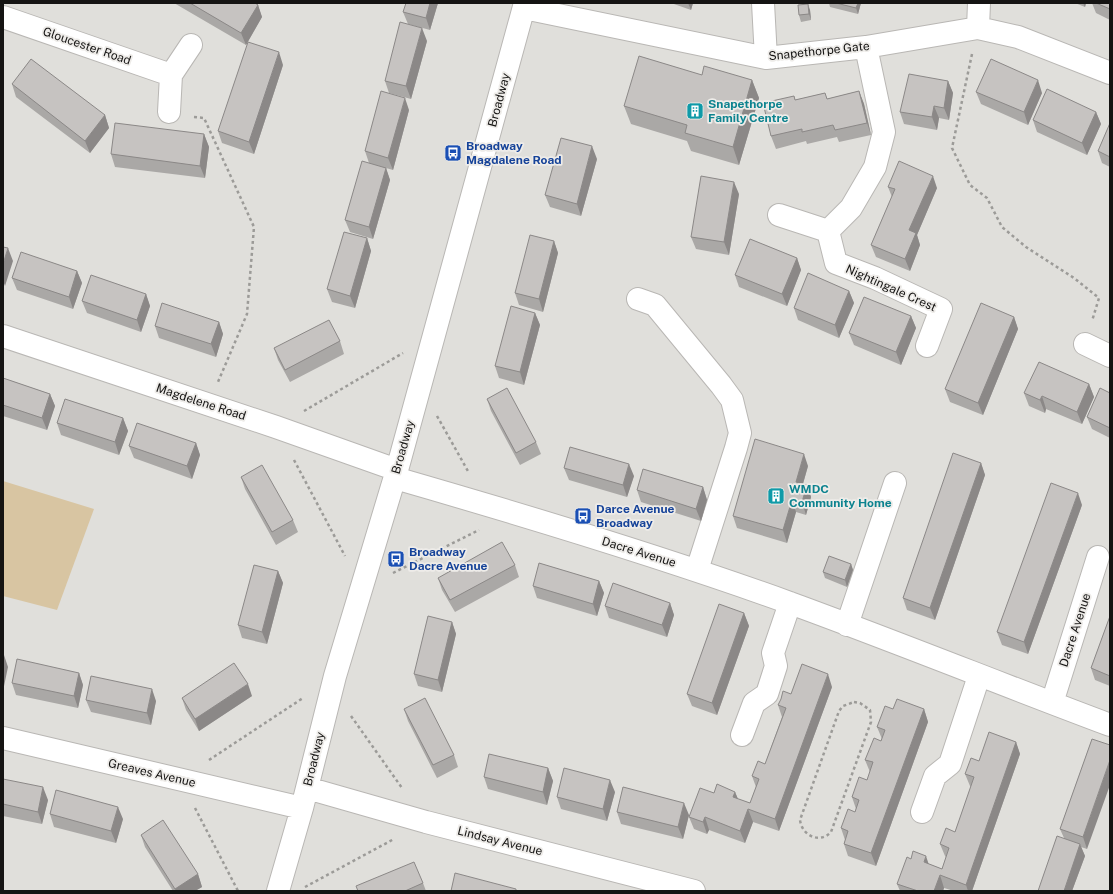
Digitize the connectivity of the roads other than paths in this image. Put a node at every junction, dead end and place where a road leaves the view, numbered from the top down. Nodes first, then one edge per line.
1 (763, 3) edge
2 (979, 3) edge
3 (525, 6) edge
4 (3, 17) edge
5 (978, 28) junction
6 (191, 45) dead end
7 (866, 47) junction
8 (766, 58) junction
9 (1110, 73) edge
10 (171, 75) junction
11 (169, 112) road end
12 (779, 215) dead end
13 (828, 231) junction
14 (638, 299) dead end
15 (3, 336) edge
16 (1085, 344) road end
17 (927, 346) dead end
18 (1110, 356) edge
19 (396, 474) junction
20 (895, 483) dead end
21 (1098, 557) dead end
22 (697, 570) junction
23 (790, 603) junction
24 (847, 625) junction
25 (979, 676) junction
26 (1052, 703) junction
27 (1110, 725) edge
28 (742, 735) dead end
29 (3, 738) edge
30 (304, 798) junction
31 (922, 812) dead end
32 (278, 891) edge
33 (694, 891) edge

1 - 8 street
2 - 5 street
3 - 8 street, Snapethorpe Gate
3 - 19 street, Broadway
4 - 10 street, Gloucester Road
5 - 7 street, Snapethorpe Gate
5 - 9 street, Snapethorpe Gate
6 - 10 street
7 - 8 street, Snapethorpe Gate
7 - 13 street
10 - 11 street
12 - 13 street
13 - 17 street, Nightingale Crest
14 - 22 street
15 - 19 street, Magdelene Road
16 - 18 street
19 - 22 street, Dacre Avenue
19 - 30 street, Broadway
20 - 24 street
21 - 26 street, Dacre Avenue
22 - 23 street, Dacre Avenue
23 - 24 street, Dacre Avenue
23 - 28 street
24 - 25 street, Dacre Avenue
25 - 26 street, Dacre Avenue
25 - 31 street
26 - 27 street, Dacre Avenue
29 - 30 street, Greaves Avenue
30 - 32 street, Broadway
30 - 33 street, Lindsay Avenue

